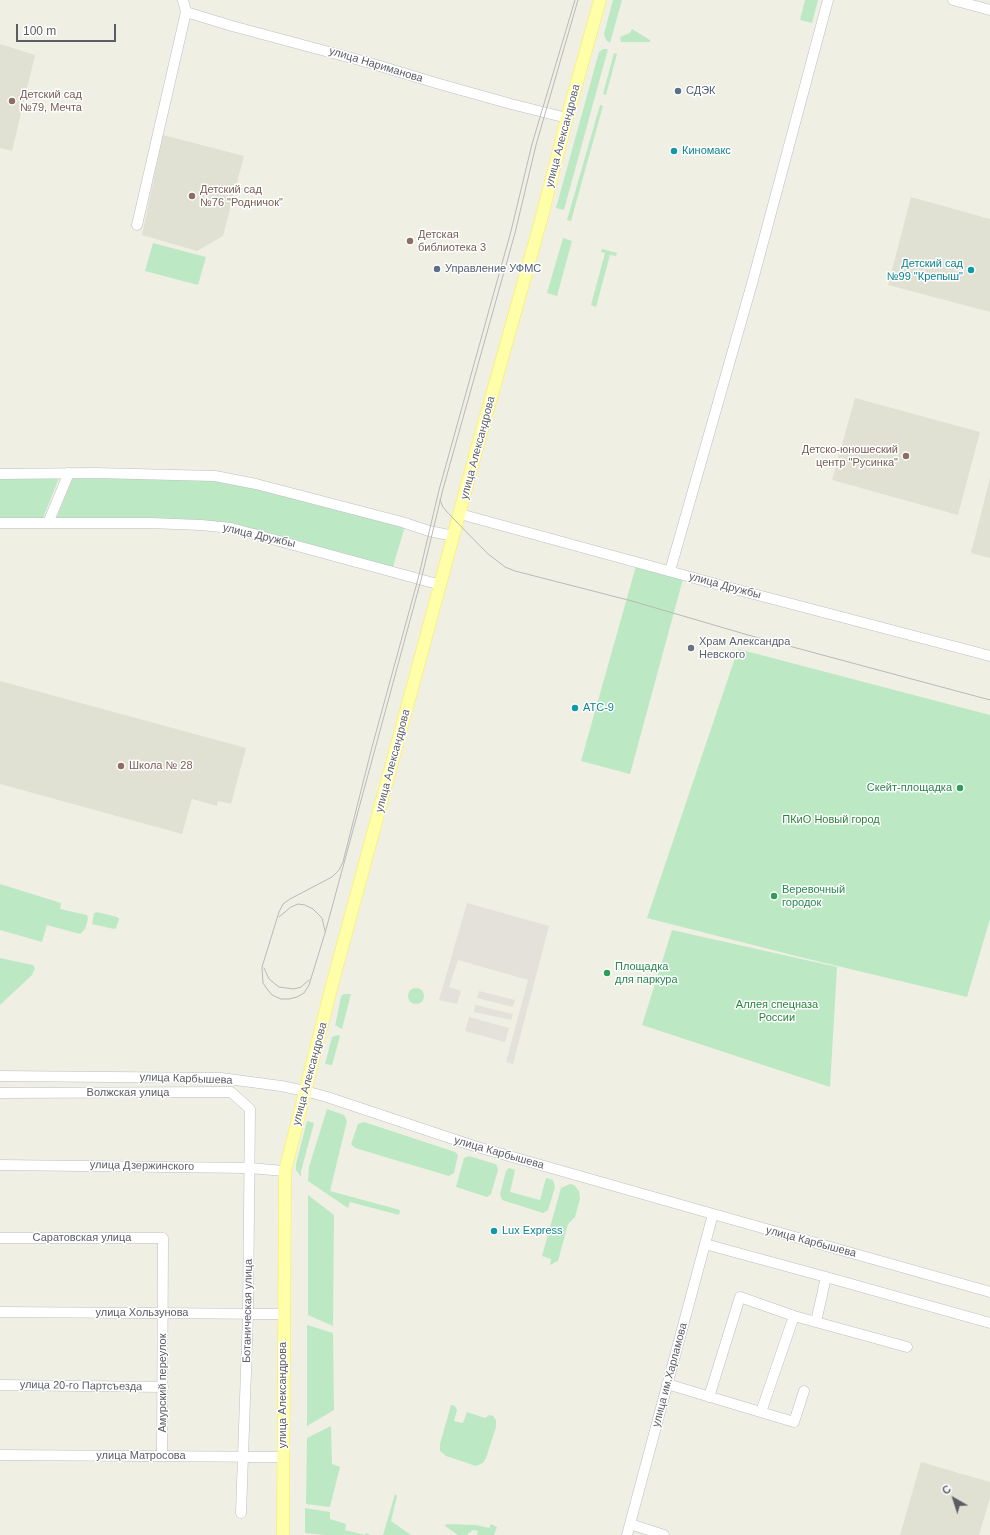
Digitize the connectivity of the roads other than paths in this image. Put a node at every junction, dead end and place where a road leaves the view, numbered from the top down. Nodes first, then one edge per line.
1 (183, 0) edge
2 (600, 0) edge
3 (828, 0) edge
4 (953, 0) edge
5 (990, 10) edge
6 (186, 12) junction
7 (567, 118) junction
8 (137, 225) dead end
9 (69, 473) junction
10 (0, 474) edge
11 (460, 514) junction
12 (0, 523) edge
13 (48, 523) junction
14 (454, 536) junction
15 (670, 571) junction
16 (440, 585) junction
17 (990, 656) edge
18 (0, 1076) edge
19 (305, 1091) junction
20 (0, 1093) edge
21 (250, 1109) joint
22 (0, 1165) edge
23 (249, 1168) junction
24 (285, 1171) junction
25 (713, 1214) junction
26 (0, 1238) edge
27 (163, 1238) joint
28 (705, 1244) junction
29 (826, 1277) junction
30 (990, 1292) edge
31 (0, 1312) edge
32 (163, 1313) junction
33 (248, 1314) junction
34 (283, 1314) junction
35 (794, 1316) junction
36 (816, 1322) junction
37 (990, 1324) edge
38 (907, 1347) dead end
39 (667, 1384) junction
40 (0, 1385) edge
41 (162, 1387) junction
42 (804, 1390) dead end
43 (709, 1397) junction
44 (762, 1412) junction
45 (0, 1455) edge
46 (162, 1455) junction
47 (243, 1457) junction
48 (282, 1457) junction
49 (241, 1513) dead end
50 (630, 1524) junction
51 (283, 1535) edge
52 (627, 1535) edge
53 (664, 1535) edge

1 - 6 street
2 - 7 main road, улица Александрова
3 - 15 street
4 - 5 street
6 - 7 street, улица Нариманова
6 - 8 street
7 - 11 main road, улица Александрова
9 - 10 street
9 - 13 street
9 - 14 street
11 - 14 main road, улица Александрова
11 - 15 street, улица Дружбы
12 - 13 street, улица Дружбы
13 - 16 street, улица Дружбы
14 - 16 main road, улица Александрова
15 - 17 street, улица Дружбы
16 - 19 main road, улица Александрова
18 - 19 street, улица Карбышева
19 - 24 main road, улица Александрова
19 - 25 street, улица Карбышева
20 - 21 street, Волжская улица
21 - 23 street, Ботаническая улица
22 - 23 street, улица Дзержинского
23 - 24 street, улица Дзержинского
23 - 33 street, Ботаническая улица
24 - 34 main road, улица Александрова
25 - 28 street, улица им.Харламова
25 - 30 street, улица Карбышева
26 - 27 street, Саратовская улица
27 - 32 street, Амурский переулок
28 - 29 street
28 - 39 street, улица им.Харламова
29 - 36 street
29 - 37 street
31 - 32 street, улица Хользунова
32 - 33 street, улица Хользунова
32 - 41 street, Амурский переулок
33 - 34 street, улица Хользунова
33 - 47 street, Ботаническая улица
34 - 48 main road, улица Александрова
35 - 36 street
35 - 43 street
35 - 44 street
36 - 38 street
39 - 43 street
39 - 50 street, улица им.Харламова
40 - 41 street, улица 20-го Партсъезда
41 - 46 street, Амурский переулок
42 - 44 street
43 - 44 street
45 - 46 street, улица Матросова
46 - 47 street, улица Матросова
47 - 48 street, улица Матросова
47 - 49 street, Ботаническая улица
48 - 51 main road, улица Александрова
50 - 52 street, улица им.Харламова
50 - 53 street

